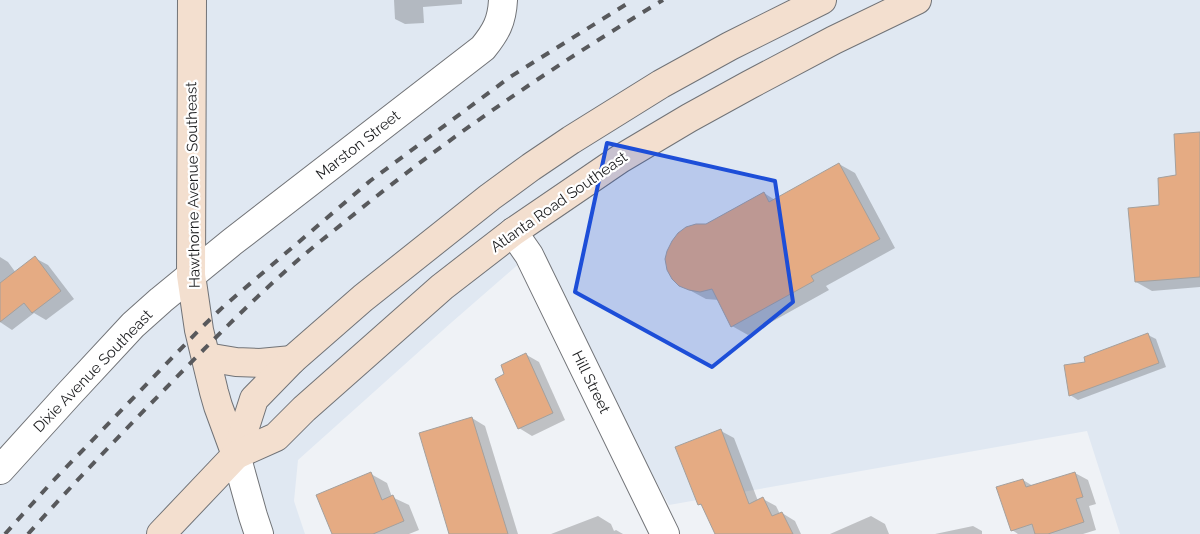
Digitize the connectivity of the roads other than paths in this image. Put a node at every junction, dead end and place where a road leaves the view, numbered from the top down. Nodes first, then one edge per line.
1 (192, 0) edge
2 (503, 0) edge
3 (822, 0) edge
4 (918, 0) edge
5 (513, 232) junction
6 (191, 275) junction
7 (206, 357) junction
8 (292, 360) junction
9 (236, 455) junction
10 (0, 470) edge
11 (161, 534) edge
12 (260, 534) edge
13 (665, 534) edge

1 - 6 main road, Hawthorne Avenue Southeast
2 - 6 street, Marston Street
3 - 8 main road, Atlanta Road Southeast
4 - 5 main road, Atlanta Road Southeast
5 - 9 main road, Atlanta Road Southeast
5 - 13 street, Hill Street
6 - 7 main road, Hawthorne Avenue Southeast
6 - 10 street, Dixie Avenue Southeast
7 - 8 main road
7 - 9 main road, Hawthorne Avenue Southeast
8 - 9 main road, Atlanta Road Southeast
9 - 11 main road, Atlanta Road Southeast
9 - 12 street

